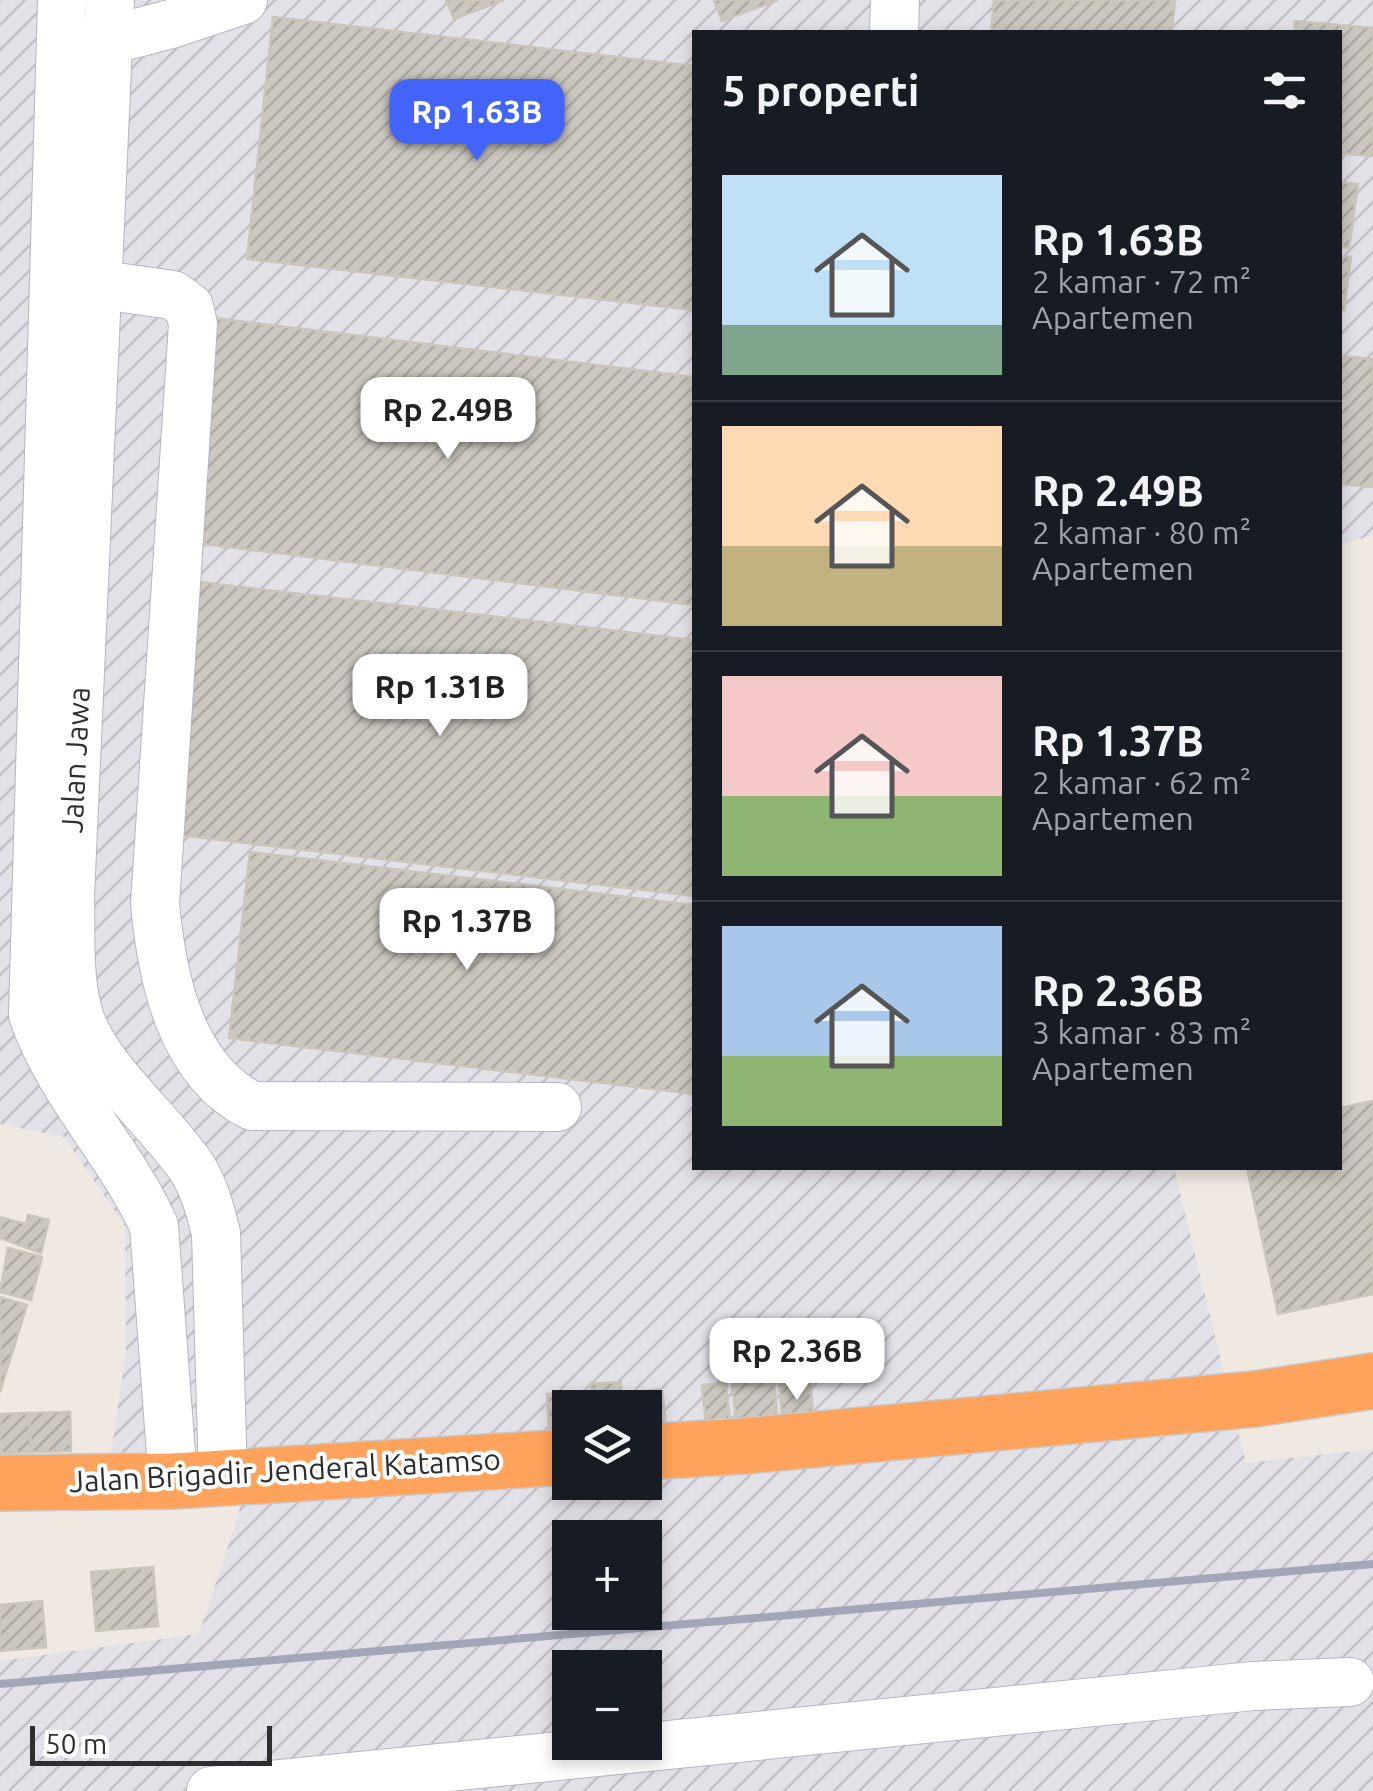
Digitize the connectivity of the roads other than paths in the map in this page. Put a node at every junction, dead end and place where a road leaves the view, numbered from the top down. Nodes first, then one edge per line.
1 (62, 0) edge
2 (244, 0) edge
3 (896, 0) edge
4 (110, 21) edge
5 (894, 30) edge
6 (60, 52) junction
7 (76, 282) junction
8 (557, 1107) dead end
9 (1373, 1380) edge
10 (662, 1451) edge
11 (552, 1458) edge
12 (198, 1480) junction
13 (0, 1482) edge
14 (1350, 1682) dead end
15 (364, 1785) edge
16 (212, 1791) edge

1 - 6 street, Jalan Jawa
2 - 4 street
3 - 5 street
4 - 6 street
4 - 7 street, Jalan Jawa
6 - 7 street, Jalan Jawa
7 - 8 street
7 - 12 street, Jalan Jawa
9 - 10 highway
11 - 12 highway, Jalan Brigadir Jenderal Katamso
12 - 13 highway, Jalan Brigadir Jenderal Katamso
14 - 15 street
15 - 16 street

